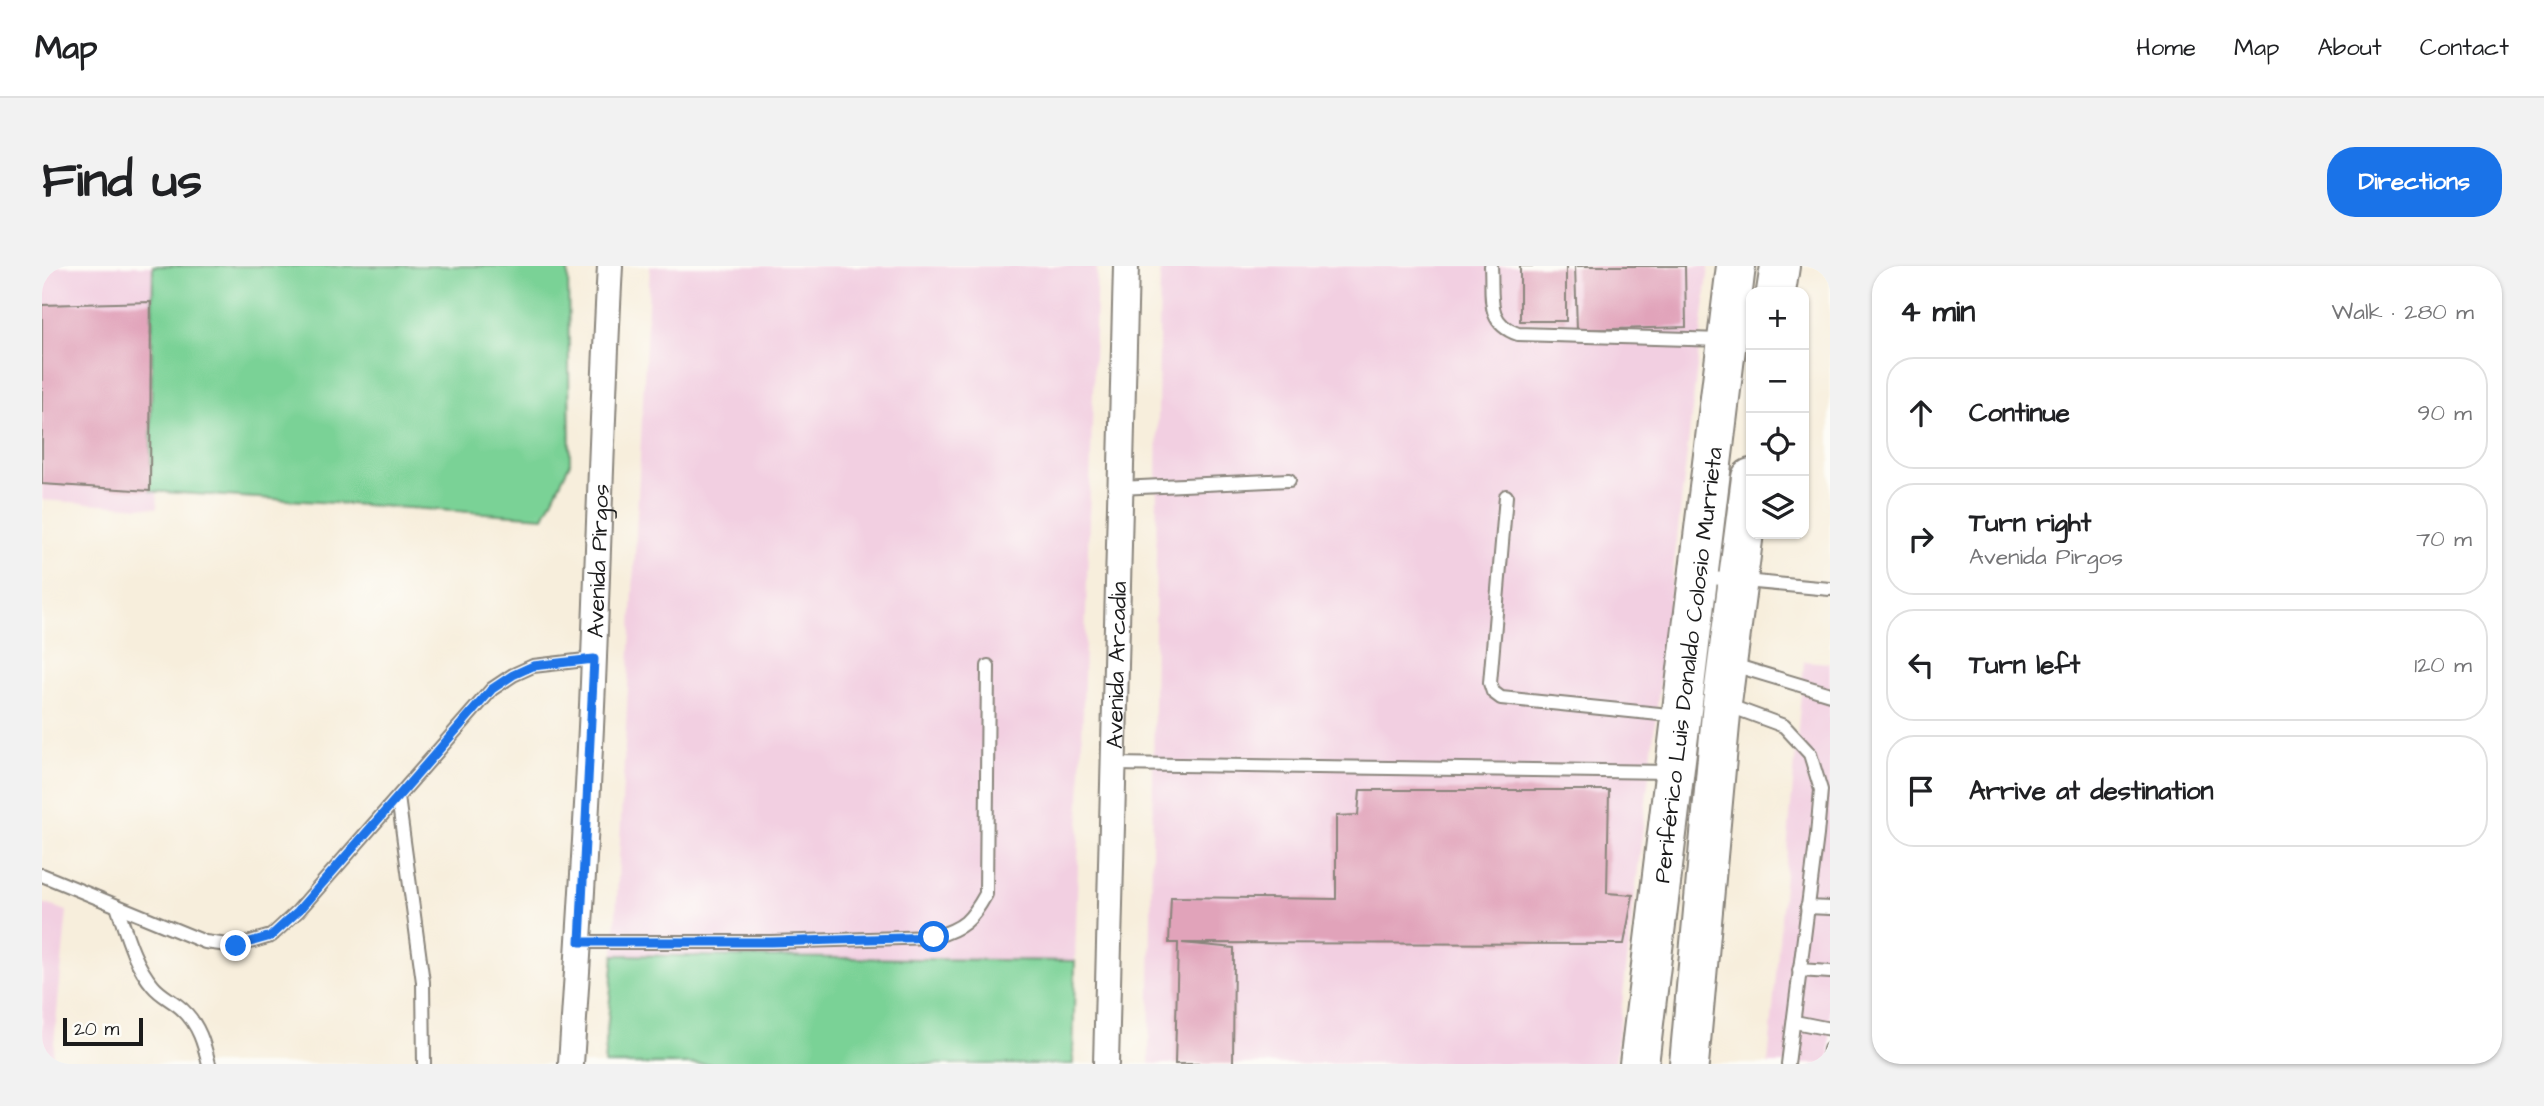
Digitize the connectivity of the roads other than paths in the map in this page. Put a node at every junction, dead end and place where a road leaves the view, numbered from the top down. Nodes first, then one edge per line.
1 (610, 266) edge
2 (1491, 266) edge
3 (1736, 266) edge
4 (1780, 266) edge
5 (1125, 267) edge
6 (1777, 287) edge
7 (1726, 341) junction
8 (1289, 480) dead end
9 (1119, 488) junction
10 (1506, 496) dead end
11 (1746, 515) edge
12 (1699, 577) junction
13 (1737, 582) junction
14 (1830, 589) edge
15 (594, 659) junction
16 (1727, 663) junction
17 (988, 666) dead end
18 (1830, 694) edge
19 (1699, 701) junction
20 (1114, 764) junction
21 (1676, 772) junction
22 (398, 797) junction
23 (42, 875) edge
24 (117, 906) junction
25 (1807, 907) junction
26 (1830, 908) edge
27 (580, 942) junction
28 (1798, 970) junction
29 (1830, 972) edge
30 (1795, 1022) junction
31 (1830, 1029) edge
32 (1830, 1049) edge
33 (209, 1064) edge
34 (424, 1064) edge
35 (571, 1064) edge
36 (1105, 1064) edge
37 (1639, 1064) edge
38 (1689, 1064) edge
39 (1788, 1064) edge
40 (1828, 1064) edge

1 - 15 street, Avenida Pirgos
2 - 7 lane
3 - 7 main road, Periférico Luis Donaldo Colosio Murrieta
4 - 6 main road
5 - 9 street, Avenida Arcadia
7 - 12 main road, Periférico Luis Donaldo Colosio Murrieta
8 - 9 lane
9 - 20 street, Avenida Arcadia
10 - 19 lane
11 - 13 main road, Periférico Luis Donaldo Colosio Murrieta
12 - 13 lane
12 - 19 main road, Periférico Luis Donaldo Colosio Murrieta
13 - 14 lane
13 - 16 main road, Periférico Luis Donaldo Colosio Murrieta
15 - 22 lane
15 - 27 street, Avenida Pirgos
16 - 18 lane
16 - 19 main road, Periférico Luis Donaldo Colosio Murrieta
17 - 27 lane
19 - 21 main road, Periférico Luis Donaldo Colosio Murrieta
19 - 25 lane
19 - 38 main road, Periférico Luis Donaldo Colosio Murrieta
20 - 21 lane
20 - 36 street, Avenida Arcadia
21 - 37 main road, Periférico Luis Donaldo Colosio Murrieta
22 - 24 lane
22 - 34 lane
23 - 24 lane
24 - 33 lane
25 - 26 lane
25 - 28 lane
27 - 35 street, Avenida Pirgos
28 - 29 lane
28 - 30 lane
30 - 31 lane
30 - 39 lane
32 - 40 lane

